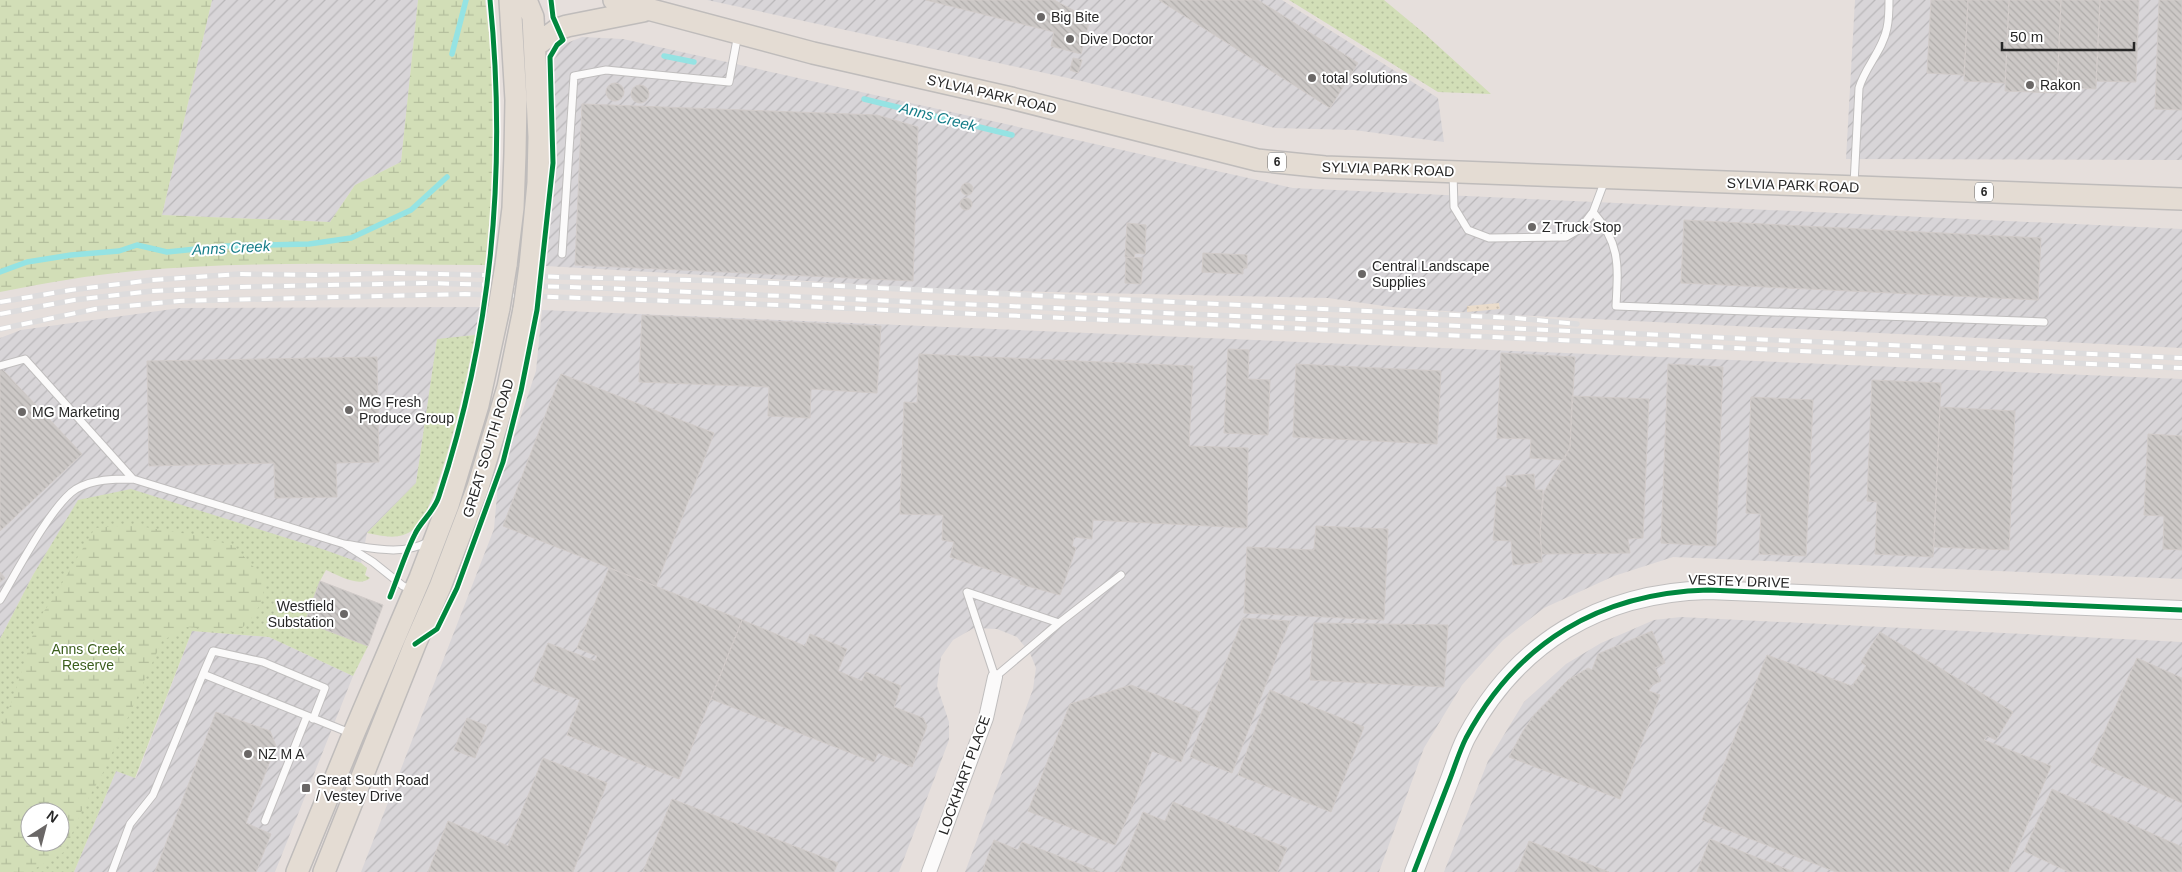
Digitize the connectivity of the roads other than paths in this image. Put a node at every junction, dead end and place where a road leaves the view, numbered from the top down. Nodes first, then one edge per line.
1 (510, 0) edge
2 (526, 0) edge
3 (614, 0) edge
4 (1889, 0) edge
5 (648, 10) junction
6 (738, 33) junction
7 (535, 46) junction
8 (1454, 172) junction
9 (1606, 178) junction
10 (1854, 187) junction
11 (2182, 199) edge
12 (1593, 212) junction
13 (562, 254) dead end
14 (2044, 322) dead end
15 (0, 366) edge
16 (132, 479) junction
17 (436, 538) junction
18 (344, 544) junction
19 (1121, 574) dead end
20 (425, 595) junction
21 (0, 600) edge
22 (2182, 610) edge
23 (1058, 623) junction
24 (204, 674) junction
25 (995, 677) junction
26 (310, 718) junction
27 (355, 738) junction
28 (264, 821) dead end
29 (112, 872) edge
30 (297, 872) edge
31 (324, 872) edge
32 (930, 872) edge
33 (1414, 872) edge

1 - 17 main road, GREAT SOUTH ROAD, bridge
2 - 7 main road, GREAT SOUTH ROAD
3 - 5 main road, SYLVIA PARK ROAD / 6
4 - 10 lane
5 - 6 main road, SYLVIA PARK ROAD / 6
5 - 7 main road
6 - 8 main road, SYLVIA PARK ROAD / 6
6 - 13 lane
7 - 20 main road, GREAT SOUTH ROAD, bridge
8 - 9 main road, SYLVIA PARK ROAD / 6
8 - 12 lane
9 - 10 main road, SYLVIA PARK ROAD / 6
9 - 12 lane
10 - 11 main road, SYLVIA PARK ROAD / 6
12 - 14 lane
15 - 16 lane
16 - 18 lane
16 - 21 lane
17 - 18 lane
17 - 20 main road, GREAT SOUTH ROAD
18 - 20 lane
19 - 23 lane
20 - 27 main road, GREAT SOUTH ROAD
20 - 31 main road, GREAT SOUTH ROAD
22 - 33 street, VESTEY DRIVE
23 - 25 lane
23 - 25 lane
24 - 26 lane
24 - 26 lane
24 - 29 lane
25 - 32 street, LOCKHART PLACE
26 - 27 lane
26 - 28 lane
27 - 30 main road, GREAT SOUTH ROAD

